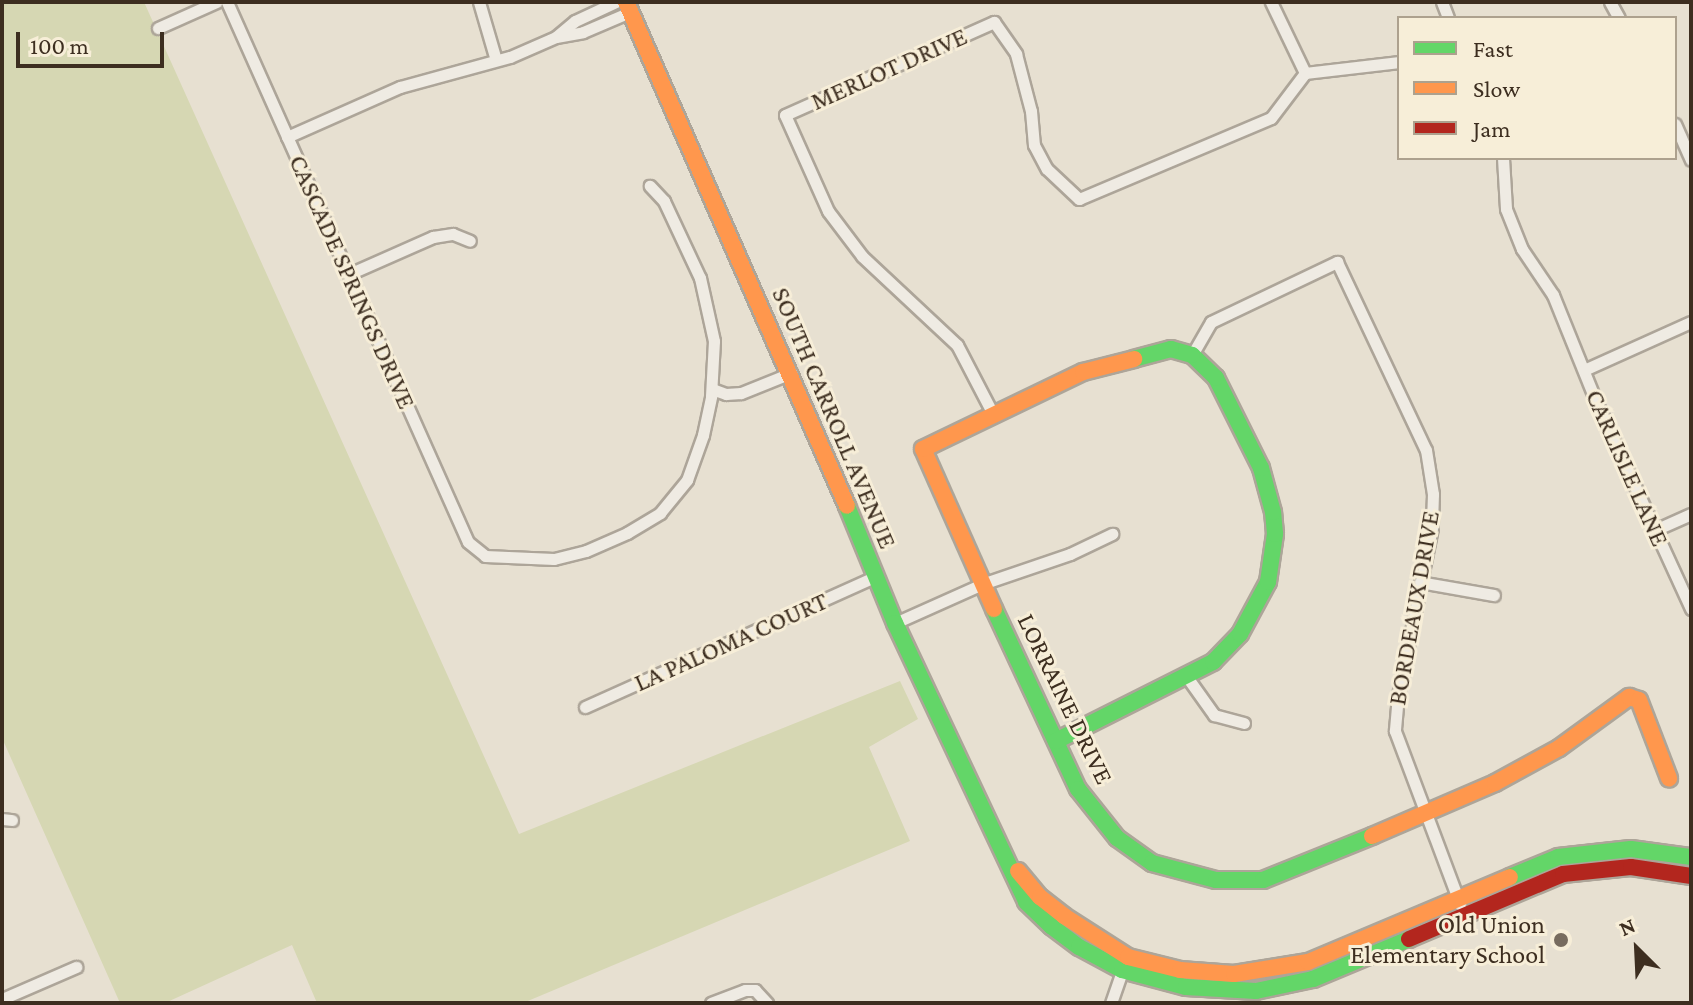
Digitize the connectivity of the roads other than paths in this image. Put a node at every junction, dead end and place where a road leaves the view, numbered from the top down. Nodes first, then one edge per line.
1 (216, 2) edge
2 (227, 2) edge
3 (479, 2) edge
4 (616, 2) edge
5 (1271, 2) edge
6 (628, 7) edge
7 (158, 28) dead end
8 (556, 37) junction
9 (496, 60) junction
10 (1397, 62) edge
11 (1305, 73) junction
12 (1677, 128) edge
13 (287, 137) junction
14 (1503, 160) edge
15 (1691, 160) edge
16 (650, 186) dead end
17 (470, 241) dead end
18 (349, 274) junction
19 (1691, 322) edge
20 (1192, 355) junction
21 (1584, 370) junction
22 (791, 373) junction
23 (712, 389) junction
24 (994, 416) junction
25 (1691, 514) edge
26 (1655, 530) junction
27 (1112, 534) dead end
28 (876, 576) junction
29 (1420, 582) junction
30 (982, 584) junction
31 (1494, 595) dead end
32 (1691, 609) edge
33 (895, 623) junction
34 (1187, 677) junction
35 (585, 707) dead end
36 (1244, 723) dead end
37 (1056, 741) junction
38 (1669, 778) dead end
39 (1424, 813) junction
40 (1691, 857) edge
41 (1691, 876) edge
42 (1460, 906) junction
43 (1125, 964) junction
44 (76, 967) dead end
45 (2, 999) edge
46 (711, 1003) edge
47 (767, 1003) edge
48 (1111, 1003) edge

1 - 7 street
2 - 13 street, CASCADE SPRINGS DRIVE
3 - 9 street
4 - 8 street
5 - 11 street
6 - 8 street
6 - 22 main road, SOUTH CARROLL AVENUE
8 - 9 street
9 - 13 street
10 - 11 street
11 - 24 street, MERLOT DRIVE
12 - 15 street
13 - 18 street, CASCADE SPRINGS DRIVE
14 - 21 street, CARLISLE LANE
16 - 23 street
17 - 18 street
18 - 23 street, CASCADE SPRINGS DRIVE
19 - 21 street
20 - 24 main road
20 - 29 street, BORDEAUX DRIVE
20 - 34 main road
21 - 26 street, CARLISLE LANE
22 - 23 street
22 - 28 main road, SOUTH CARROLL AVENUE
24 - 30 main road, LORRAINE DRIVE
25 - 26 street
26 - 32 street, CARLISLE LANE
27 - 30 street
28 - 33 main road, SOUTH CARROLL AVENUE
28 - 35 street, LA PALOMA COURT
29 - 31 street
29 - 39 street, BORDEAUX DRIVE
30 - 33 street
30 - 37 main road, LORRAINE DRIVE
33 - 43 main road, SOUTH CARROLL AVENUE
34 - 36 street
34 - 37 main road
37 - 39 main road, LORRAINE DRIVE
38 - 39 main road, LORRAINE DRIVE
39 - 42 street, BORDEAUX DRIVE
40 - 42 main road, SOUTH CARROLL AVENUE
41 - 42 main road, SOUTH CARROLL AVENUE
42 - 43 main road, SOUTH CARROLL AVENUE
43 - 48 street
44 - 45 street
46 - 47 street

